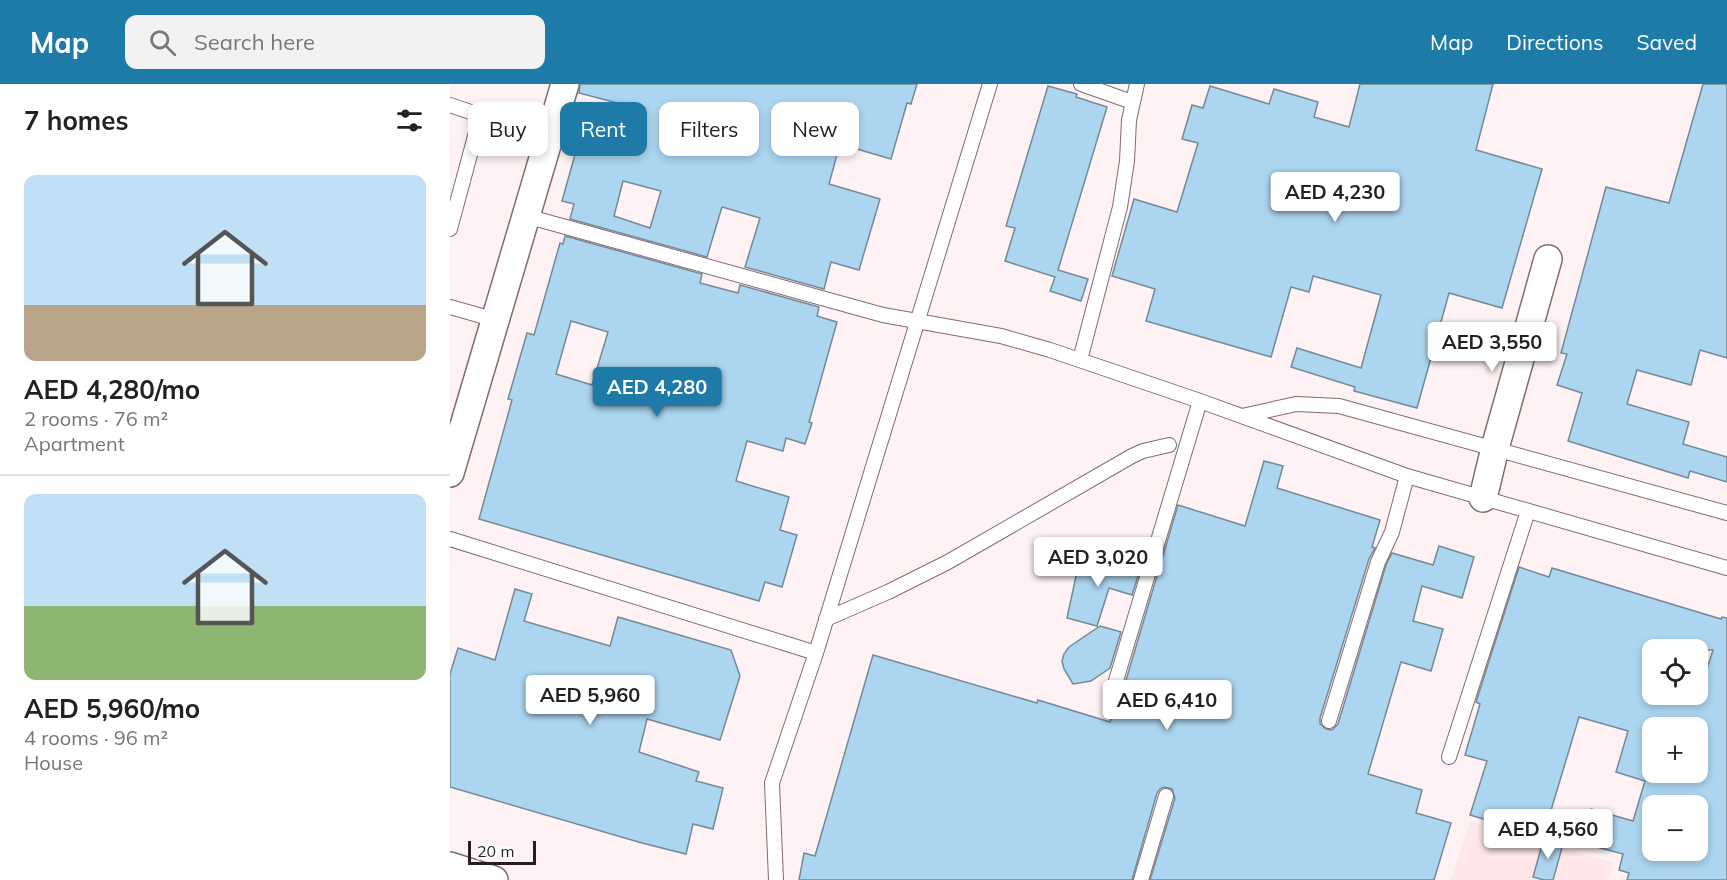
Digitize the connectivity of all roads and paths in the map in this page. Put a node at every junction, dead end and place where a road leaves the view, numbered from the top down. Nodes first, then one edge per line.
1 (565, 84) edge
2 (990, 84) edge
3 (1081, 84) edge
4 (1137, 84) edge
5 (1132, 102) junction
6 (450, 105) edge
7 (468, 110) edge
8 (550, 139) joint
9 (470, 156) edge
10 (526, 216) junction
11 (450, 229) edge
12 (1548, 259) dead end
13 (450, 307) edge
14 (496, 320) junction
15 (916, 321) junction
16 (1080, 360) junction
17 (1200, 401) junction
18 (1242, 416) junction
19 (1169, 445) dead end
20 (1495, 448) junction
21 (451, 468) edge
22 (1407, 476) junction
23 (1483, 498) junction
24 (1528, 511) junction
25 (1727, 513) edge
26 (450, 539) edge
27 (1727, 568) edge
28 (826, 619) junction
29 (816, 653) junction
30 (1115, 684) dead end
31 (1329, 721) dead end
32 (1449, 757) dead end
33 (1166, 796) dead end
34 (450, 866) edge
35 (494, 880) edge
36 (776, 880) edge
37 (1141, 880) edge

1 - 8 street
2 - 15 lane
3 - 5 lane
4 - 5 lane
5 - 16 lane
6 - 7 lane
8 - 10 street
9 - 11 lane
10 - 14 street
10 - 15 lane
12 - 20 street
13 - 14 lane
14 - 21 street
15 - 16 lane
15 - 28 lane
16 - 17 lane
17 - 18 lane
17 - 30 lane
18 - 20 lane
18 - 22 lane
19 - 28 lane
20 - 23 street
20 - 25 lane
22 - 23 lane
22 - 31 lane
23 - 24 lane
24 - 27 lane
24 - 32 lane
26 - 29 lane
28 - 29 lane
29 - 36 lane
33 - 37 lane
34 - 35 street

